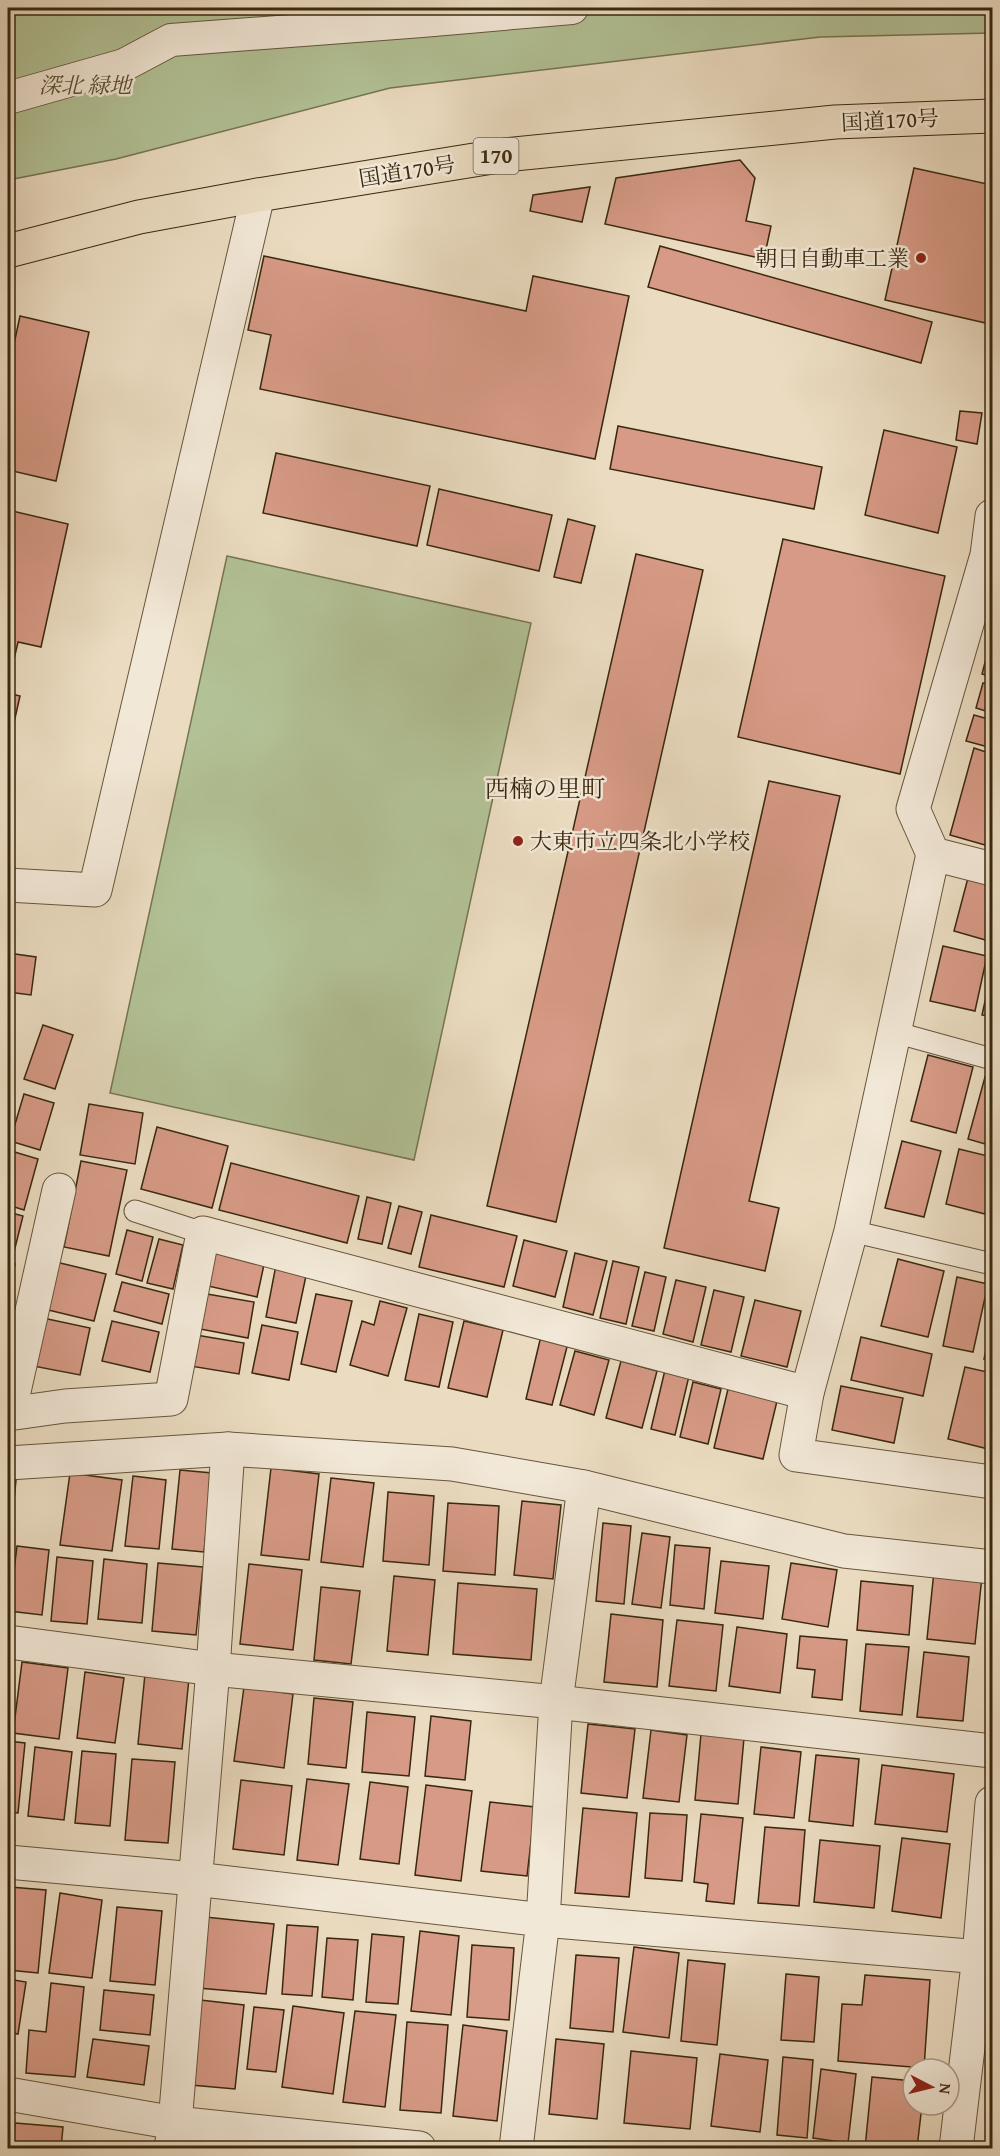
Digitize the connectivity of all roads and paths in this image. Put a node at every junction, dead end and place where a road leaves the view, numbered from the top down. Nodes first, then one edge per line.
1 (572, 8) edge
2 (8, 98) edge
3 (993, 116) edge
4 (258, 195) junction
5 (8, 251) edge
6 (993, 516) edge
7 (990, 556) edge
8 (933, 854) junction
9 (993, 869) edge
10 (8, 885) edge
11 (894, 1032) junction
12 (993, 1059) edge
13 (59, 1190) dead end
14 (135, 1211) dead end
15 (851, 1231) junction
16 (203, 1233) junction
17 (993, 1264) edge
18 (807, 1393) junction
19 (8, 1414) edge
20 (228, 1449) junction
21 (8, 1463) edge
22 (993, 1482) edge
23 (584, 1487) junction
24 (993, 1567) edge
25 (8, 1642) edge
26 (213, 1669) junction
27 (556, 1702) junction
28 (993, 1751) edge
29 (993, 1803) edge
30 (8, 1862) edge
31 (195, 1879) junction
32 (543, 1920) junction
33 (986, 1957) edge
34 (8, 2094) edge
35 (173, 2135) edge
36 (419, 2148) edge
37 (516, 2148) edge
38 (956, 2148) edge

1 - 2 street
3 - 4 highway, 国道170号 / 170
4 - 5 highway, 国道170号 / 170
4 - 10 street
6 - 7 street
7 - 8 street
8 - 9 street
8 - 11 street
11 - 12 lane
11 - 15 street
13 - 19 street
14 - 16 lane
15 - 17 lane
15 - 18 street
16 - 18 street
16 - 19 street
18 - 22 street
20 - 21 street
20 - 23 street
20 - 26 street
23 - 24 street
23 - 27 street
25 - 26 street
26 - 27 street
26 - 31 street
27 - 28 street
27 - 32 street
29 - 33 street
30 - 31 street
31 - 32 street
31 - 35 street
32 - 33 street
32 - 37 street
33 - 38 street
34 - 35 street
35 - 36 street

